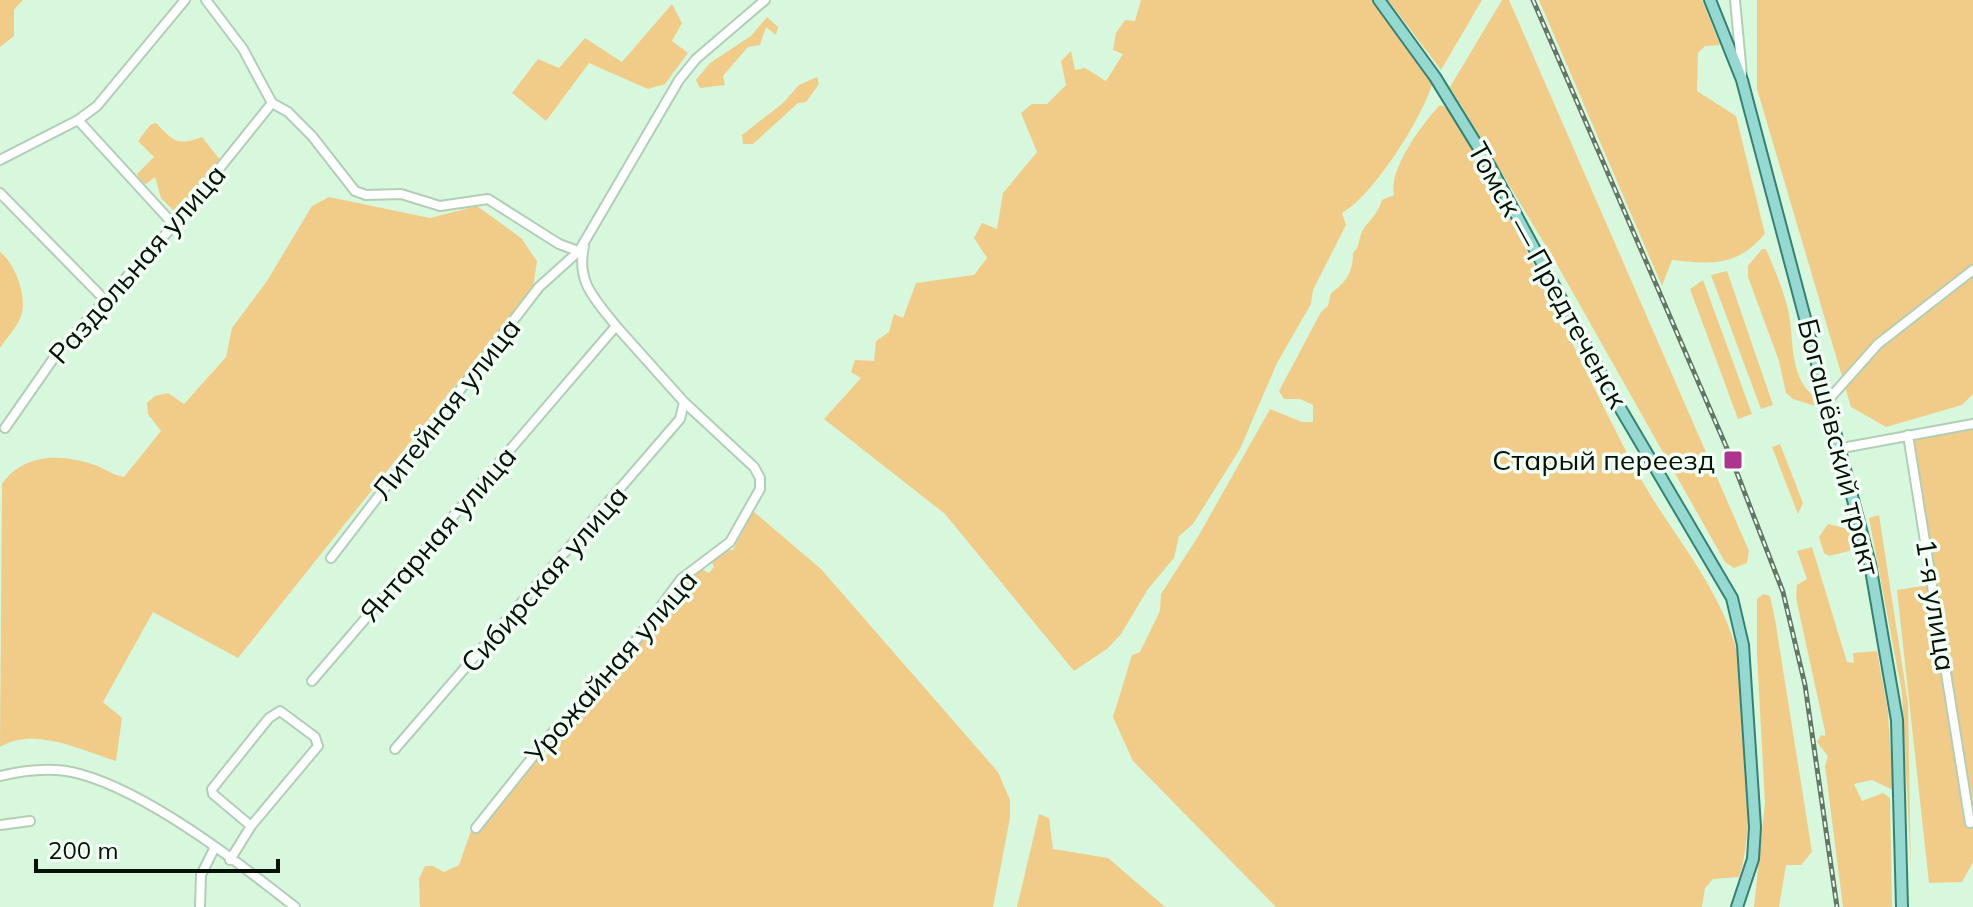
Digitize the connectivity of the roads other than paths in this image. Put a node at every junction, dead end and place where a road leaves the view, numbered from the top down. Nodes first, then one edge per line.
1 (185, 0) edge
2 (206, 0) edge
3 (765, 0) edge
4 (1379, 0) edge
5 (1710, 0) edge
6 (1735, 0) edge
7 (1737, 18) junction
8 (1720, 22) junction
9 (1742, 80) junction
10 (272, 103) junction
11 (78, 120) junction
12 (0, 160) edge
13 (0, 193) edge
14 (174, 225) junction
15 (586, 238) junction
16 (579, 251) junction
17 (1973, 270) edge
18 (104, 299) junction
19 (616, 326) junction
20 (1829, 399) junction
21 (684, 402) junction
22 (1973, 424) edge
23 (5, 428) dead end
24 (1908, 435) junction
25 (1842, 448) junction
26 (331, 558) dead end
27 (312, 681) dead end
28 (395, 749) dead end
29 (0, 776) edge
30 (30, 821) dead end
31 (1970, 823) dead end
32 (0, 825) edge
33 (251, 826) junction
34 (476, 828) dead end
35 (214, 849) junction
36 (230, 860) junction
37 (200, 907) edge
38 (295, 907) edge
39 (1737, 907) edge
40 (1902, 907) edge

1 - 11 street
2 - 10 street
3 - 15 street
4 - 39 main road, Томск — Предтеченск
5 - 8 main road, Богашёвский тракт
6 - 7 street
7 - 8 street
7 - 9 street
8 - 9 main road, Богашёвский тракт
9 - 20 main road, Богашёвский тракт
10 - 14 street, Раздольная улица
10 - 16 street
11 - 12 street
11 - 14 street
13 - 18 street
14 - 18 street, Раздольная улица
15 - 16 street
15 - 19 street
16 - 26 street, Литейная улица
17 - 20 street
18 - 23 street, Раздольная улица
19 - 21 street
19 - 27 street, Янтарная улица
20 - 25 main road, Богашёвский тракт
21 - 28 street, Сибирская улица
21 - 34 street, Урожайная улица
22 - 24 street
24 - 25 street
24 - 31 street, 1-я улица
25 - 40 main road, Богашёвский тракт
29 - 35 street
30 - 32 street
33 - 33 street
33 - 36 street
35 - 36 street
35 - 37 street
36 - 38 street

